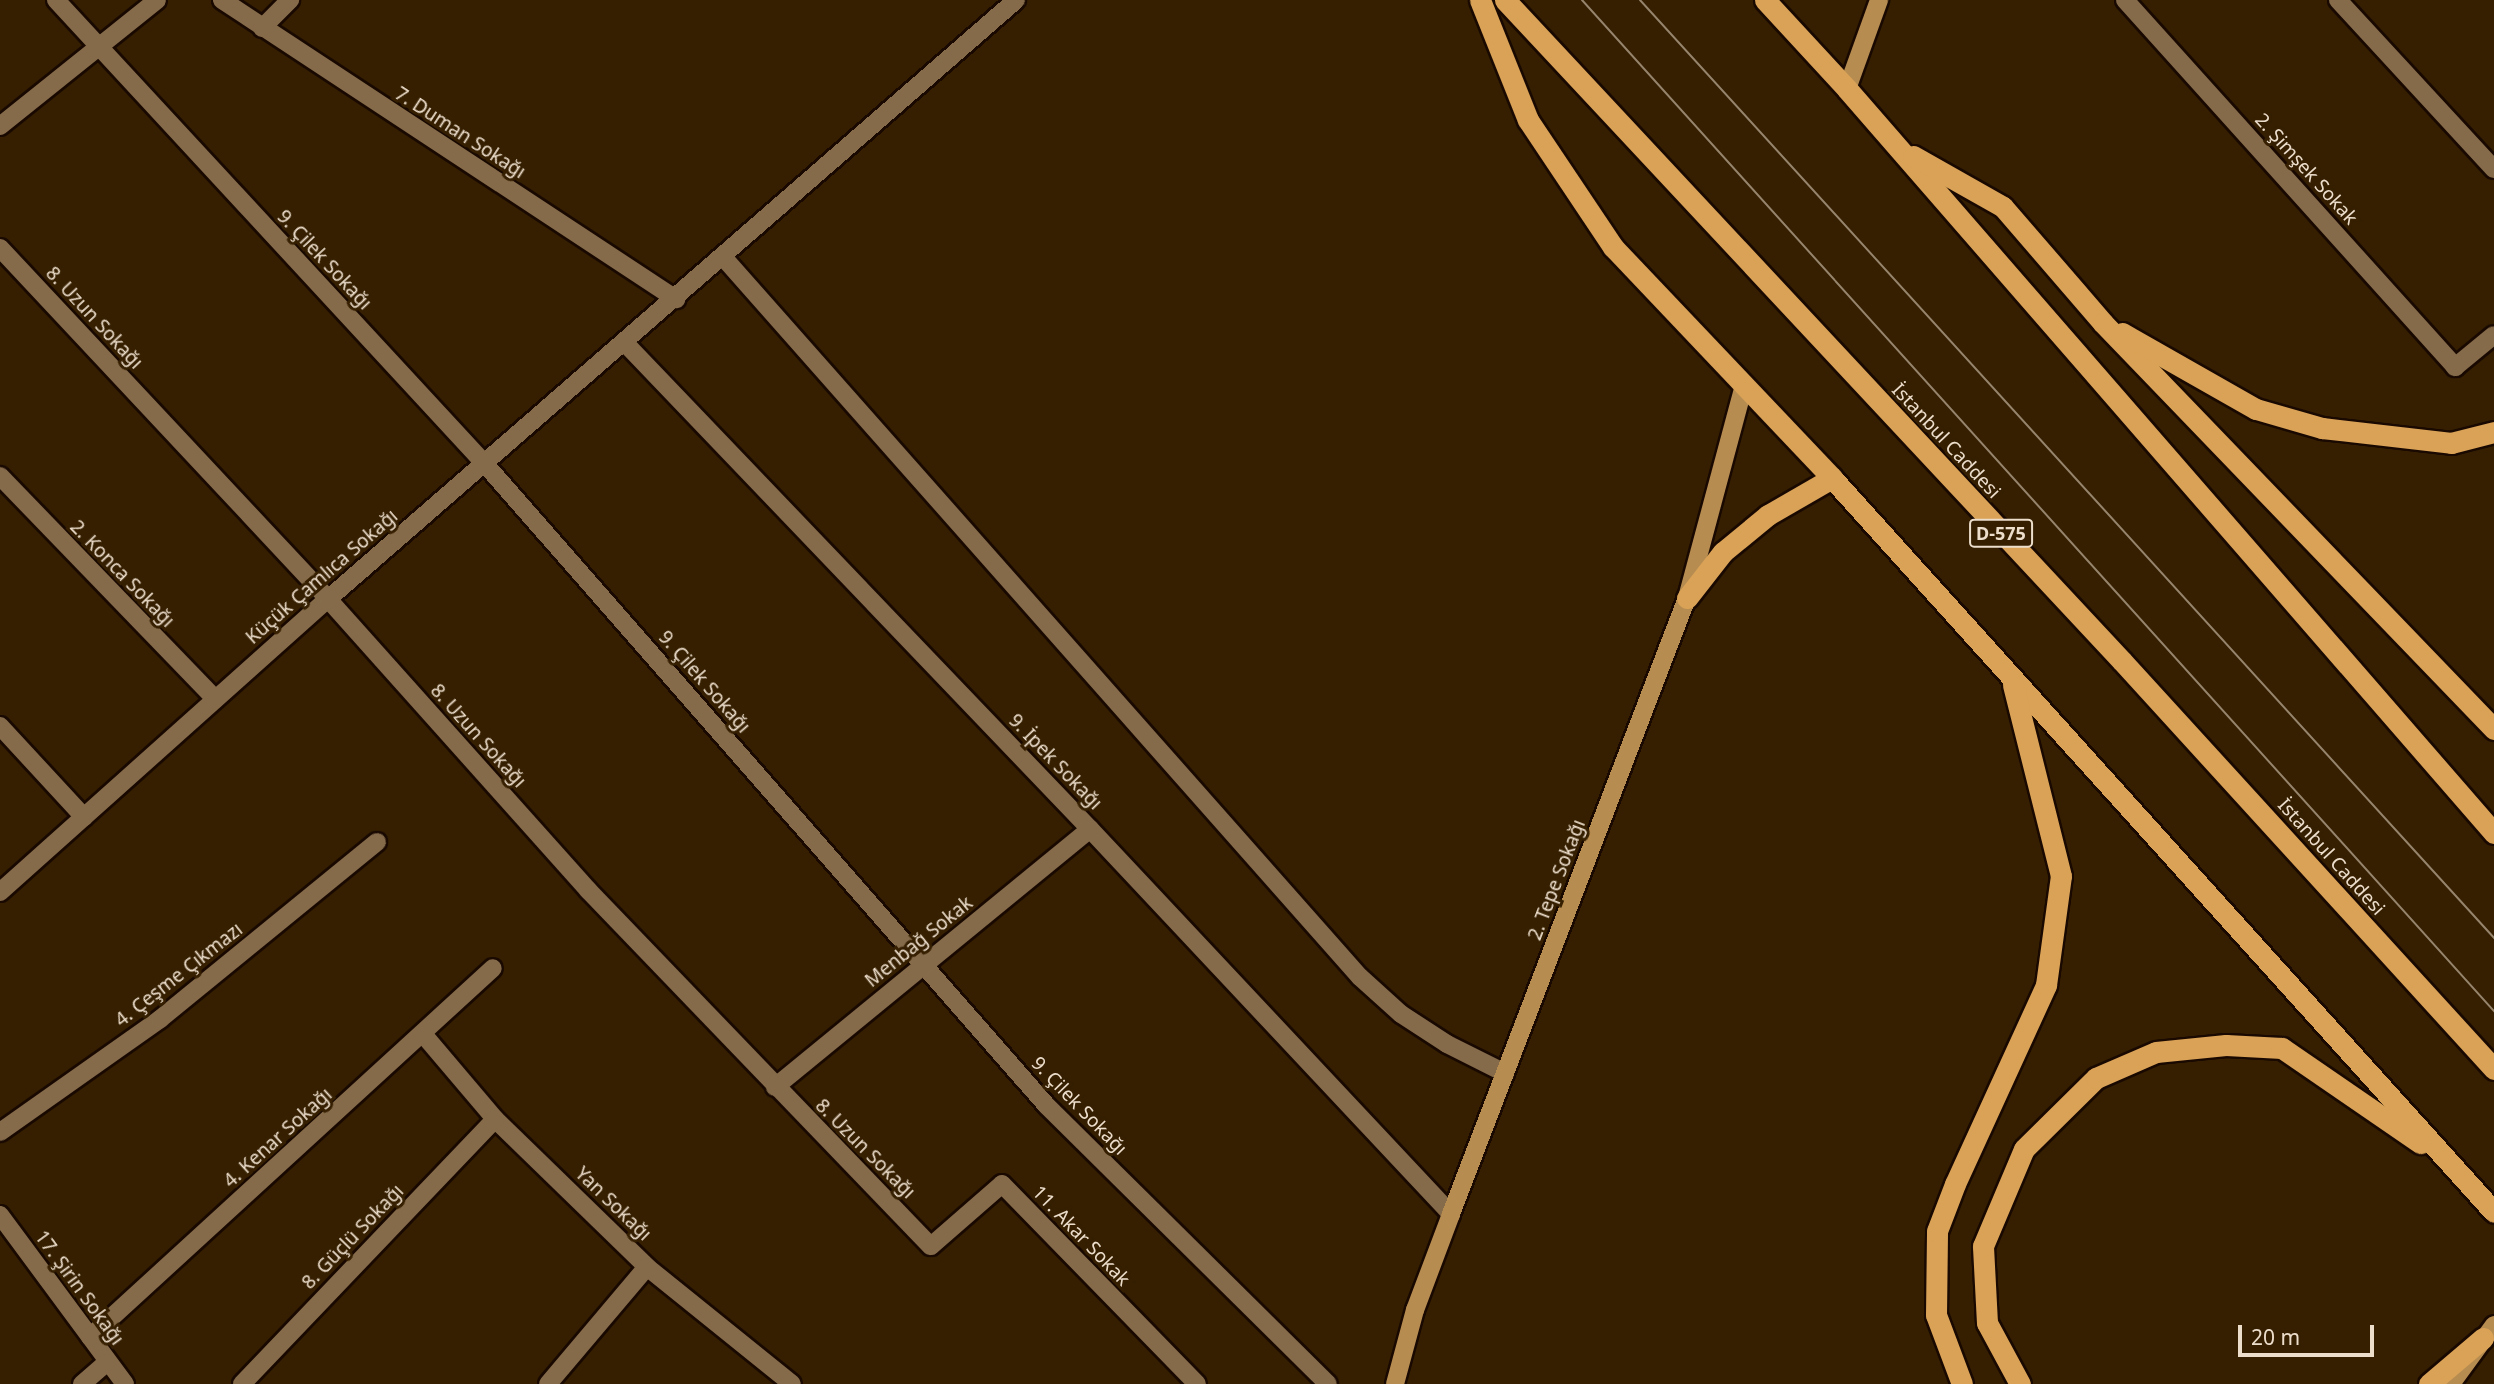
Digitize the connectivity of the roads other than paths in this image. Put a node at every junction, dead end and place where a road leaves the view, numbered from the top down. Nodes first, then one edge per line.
1 (56, 0) edge
2 (157, 0) edge
3 (222, 0) edge
4 (290, 0) edge
5 (1016, 0) edge
6 (1480, 0) edge
7 (1505, 0) edge
8 (1765, 0) edge
9 (1879, 0) edge
10 (2125, 0) edge
11 (2338, 0) edge
12 (262, 28) junction
13 (98, 47) junction
14 (1847, 89) junction
15 (0, 126) edge
16 (1898, 148) junction
17 (2494, 169) edge
18 (0, 248) edge
19 (724, 258) junction
20 (676, 299) junction
21 (2103, 323) junction
22 (2494, 335) edge
23 (625, 343) junction
24 (1744, 387) junction
25 (2494, 432) edge
26 (485, 464) junction
27 (0, 476) edge
28 (1832, 478) junction
29 (1687, 598) junction
30 (328, 599) junction
31 (2011, 680) junction
32 (215, 699) junction
33 (0, 726) edge
34 (2494, 729) edge
35 (84, 817) junction
36 (1090, 829) junction
37 (2494, 832) edge
38 (377, 842) dead end
39 (0, 892) edge
40 (924, 965) junction
41 (493, 968) dead end
42 (423, 1034) junction
43 (2494, 1069) edge
44 (1505, 1073) junction
45 (775, 1087) junction
46 (495, 1119) junction
47 (0, 1132) edge
48 (2450, 1164) junction
49 (2494, 1212) edge
50 (1451, 1214) junction
51 (0, 1215) edge
52 (931, 1246) joint
53 (647, 1266) junction
54 (2488, 1331) edge
55 (90, 1337) junction
56 (106, 1363) junction
57 (82, 1384) edge
58 (125, 1384) edge
59 (242, 1384) edge
60 (548, 1384) edge
61 (792, 1384) edge
62 (1196, 1384) edge
63 (1328, 1384) edge
64 (1395, 1384) edge
65 (1962, 1384) edge
66 (2020, 1384) edge
67 (2429, 1384) edge
68 (2451, 1384) edge

1 - 13 street, 9. Çilek Sokağı
2 - 13 street
3 - 12 street, 7. Duman Sokağı
4 - 12 street
5 - 19 street, Küçük Çamlıca Sokağı
6 - 24 highway
7 - 43 highway, İstanbul Caddesi / D-575
8 - 14 highway
9 - 14 main road
10 - 22 street, 2. Şimşek Sokak
11 - 17 street
12 - 20 street, 7. Duman Sokağı
13 - 15 street
13 - 26 street, 9. Çilek Sokağı
14 - 16 highway
16 - 21 highway
16 - 37 highway
18 - 30 street, 8. Uzun Sokağı
19 - 20 street, Küçük Çamlıca Sokağı
19 - 44 street
20 - 23 street, Küçük Çamlıca Sokağı
21 - 25 highway
21 - 34 highway
23 - 26 street, Küçük Çamlıca Sokağı
23 - 36 street, 9. İpek Sokağı
24 - 28 highway
24 - 29 main road, 2. Tepe Sokağı
26 - 30 street, Küçük Çamlıca Sokağı
26 - 40 street, 9. Çilek Sokağı
27 - 32 street, 2. Konca Sokağı
28 - 29 highway
28 - 31 highway
29 - 44 main road, 2. Tepe Sokağı
30 - 32 street, Küçük Çamlıca Sokağı
30 - 45 street, 8. Uzun Sokağı
31 - 48 highway
31 - 65 highway
32 - 35 street, Küçük Çamlıca Sokağı
33 - 35 street
35 - 39 street, Küçük Çamlıca Sokağı
36 - 40 street, Menbağ Sokak
36 - 50 street, 9. İpek Sokağı
38 - 47 street, 4. Çeşme Çıkmazı
40 - 45 street, Menbağ Sokak
40 - 63 street, 9. Çilek Sokağı
41 - 42 street, 4. Kenar Sokağı
42 - 46 street, Yan Sokağı
42 - 55 street, 4. Kenar Sokağı
44 - 50 main road, 2. Tepe Sokağı
45 - 52 street, 8. Uzun Sokağı
46 - 53 street, Yan Sokağı
46 - 59 street, 8. Güçlü Sokağı
48 - 49 highway
48 - 66 highway
50 - 64 main road, 2. Tepe Sokağı
51 - 55 street, 17. Şirin Sokağı
52 - 62 street, 11. Akar Sokak
53 - 60 street
53 - 61 street, Yan Sokağı
54 - 67 highway
54 - 68 main road
55 - 56 street, 17. Şirin Sokağı
56 - 57 street
56 - 58 street, 17. Şirin Sokağı

